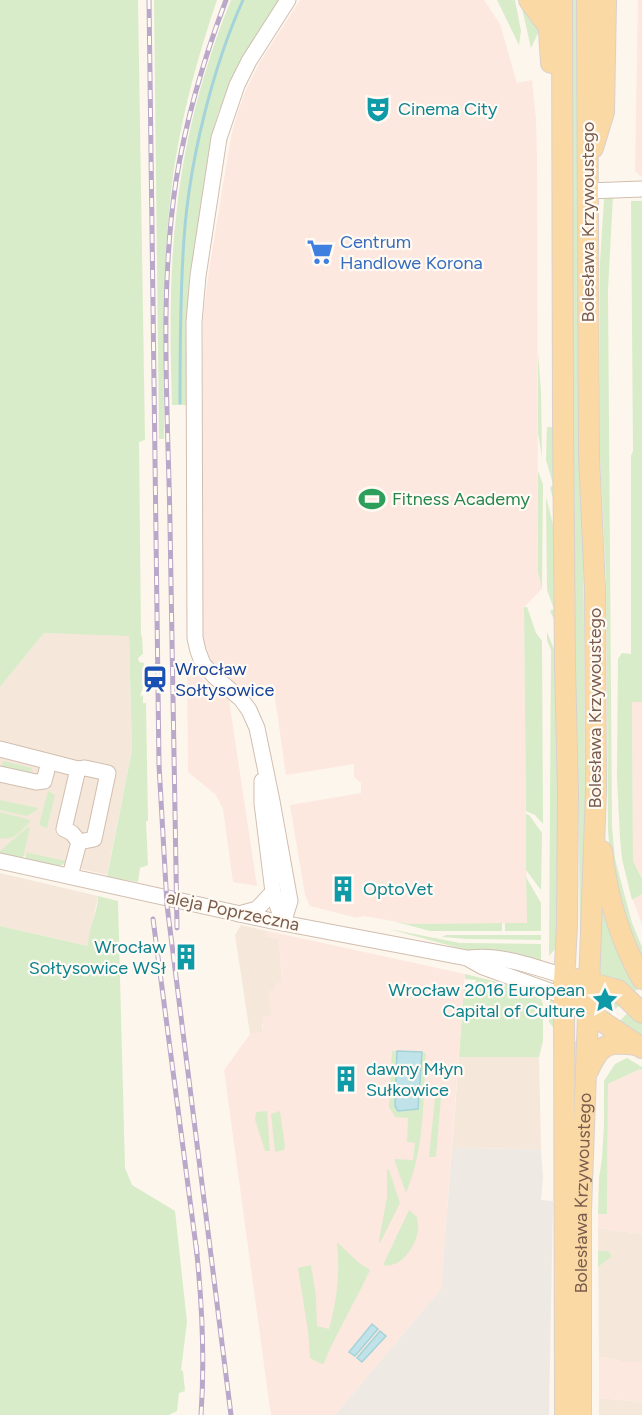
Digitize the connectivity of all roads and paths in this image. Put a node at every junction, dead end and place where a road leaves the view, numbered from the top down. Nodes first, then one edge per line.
1 (288, 0) edge
2 (529, 0) edge
3 (548, 0) edge
4 (562, 0) edge
5 (587, 0) edge
6 (606, 0) edge
7 (548, 26) junction
8 (562, 124) junction
9 (588, 165) junction
10 (642, 189) edge
11 (588, 191) junction
12 (0, 749) edge
13 (49, 762) junction
14 (263, 762) junction
15 (78, 769) junction
16 (0, 774) edge
17 (596, 790) junction
18 (79, 842) junction
19 (0, 861) edge
20 (70, 876) junction
21 (273, 892) junction
22 (290, 901) junction
23 (239, 914) junction
24 (283, 923) junction
25 (316, 928) junction
26 (467, 958) junction
27 (564, 975) junction
28 (642, 979) edge
29 (590, 982) junction
30 (564, 996) junction
31 (587, 1011) junction
32 (642, 1013) edge
33 (640, 1046) edge
34 (584, 1079) junction
35 (566, 1415) edge
36 (581, 1415) edge

1 - 14 street
2 - 7 main road
3 - 7 main road
4 - 8 main road, Bolesława Krzywoustego
5 - 9 main road, Bolesława Krzywoustego
6 - 9 main road
7 - 8 main road
8 - 27 main road, Bolesława Krzywoustego
9 - 11 main road, Bolesława Krzywoustego
10 - 11 street
11 - 17 main road, Bolesława Krzywoustego
12 - 13 street
13 - 15 street
13 - 16 street
14 - 21 street
14 - 22 street
15 - 18 street
15 - 18 street
17 - 28 main road
17 - 29 main road, Bolesława Krzywoustego
18 - 20 street
19 - 20 street, aleja Poprzeczna
20 - 23 street, aleja Poprzeczna
21 - 23 street
21 - 24 street
22 - 24 street
22 - 25 street
23 - 24 street, aleja Poprzeczna
24 - 25 street, aleja Poprzeczna
25 - 26 street, aleja Poprzeczna
26 - 27 street, aleja Poprzeczna
26 - 30 street, aleja Poprzeczna
27 - 29 main road
27 - 30 main road, Bolesława Krzywoustego
29 - 31 main road, Bolesława Krzywoustego
29 - 32 main road
30 - 31 main road
30 - 35 main road, Bolesława Krzywoustego
31 - 33 main road
31 - 34 main road, Bolesława Krzywoustego
33 - 34 main road
34 - 36 main road, Bolesława Krzywoustego

